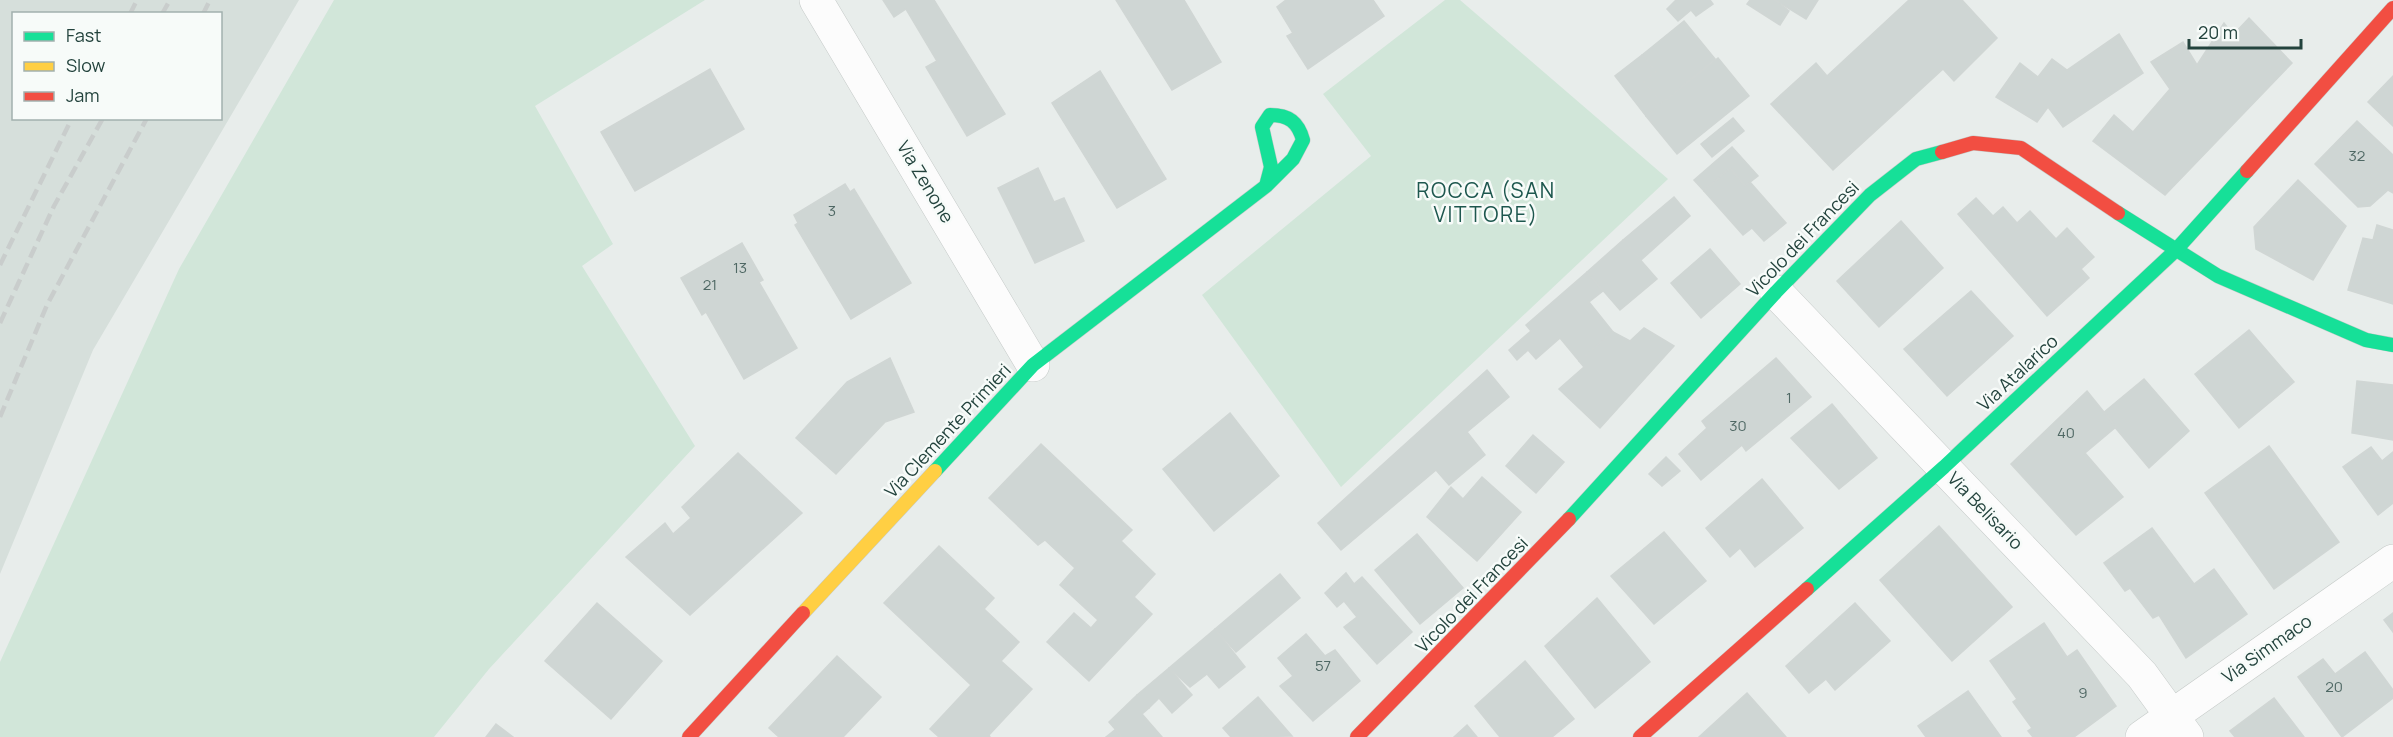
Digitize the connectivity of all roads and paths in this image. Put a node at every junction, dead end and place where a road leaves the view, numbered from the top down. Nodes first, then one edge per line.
1 (816, 0) edge
2 (2393, 8) edge
3 (1266, 186) junction
4 (2175, 251) junction
5 (1776, 292) junction
6 (2393, 345) edge
7 (1033, 365) junction
8 (1944, 467) junction
9 (2393, 561) edge
10 (2179, 727) edge
11 (689, 737) edge
12 (1357, 737) edge
13 (1640, 737) edge
14 (2142, 737) edge

1 - 7 street, Via Zenone
2 - 4 street, Via Atalarico
3 - 3 street, Via Clemente Primieri
3 - 7 street, Via Clemente Primieri
4 - 5 street, Vicolo dei Francesi
4 - 6 street, Vicolo dei Francesi
4 - 8 street, Via Atalarico
5 - 8 street, Via Belisario
5 - 12 street, Vicolo dei Francesi
7 - 11 street, Via Clemente Primieri
8 - 10 street, Via Belisario
8 - 13 street, Via Atalarico
9 - 10 street, Via Simmaco
10 - 14 street, Via Simmaco

